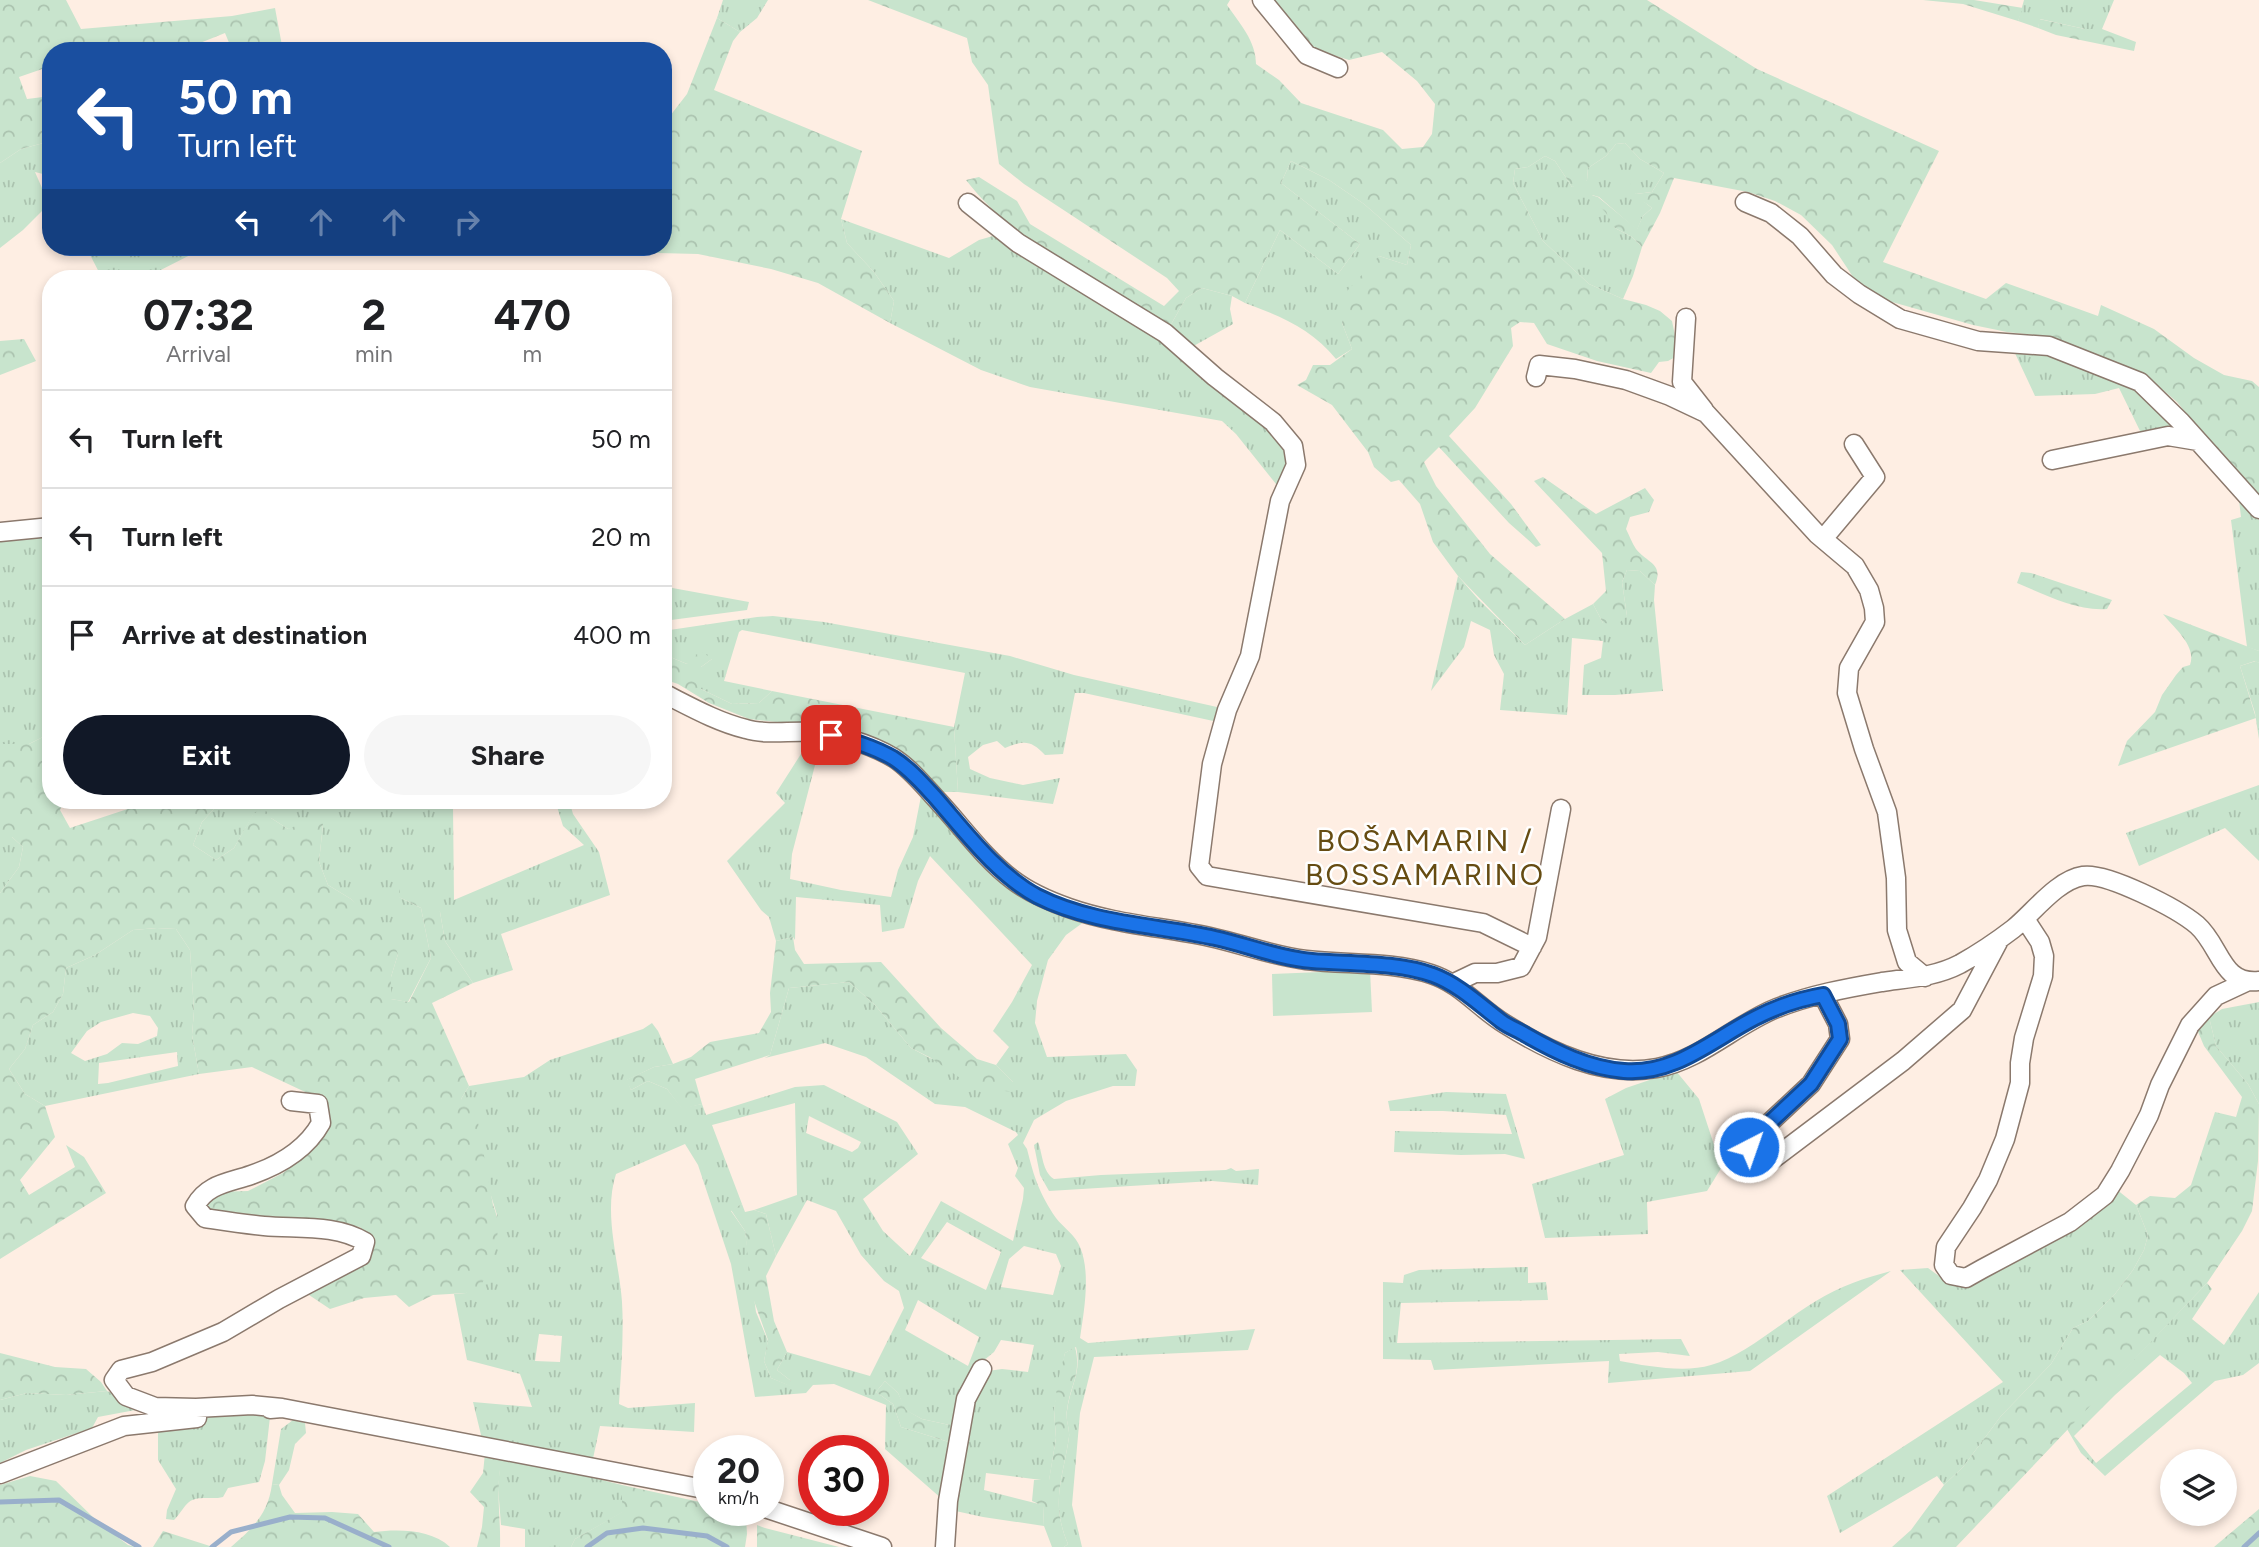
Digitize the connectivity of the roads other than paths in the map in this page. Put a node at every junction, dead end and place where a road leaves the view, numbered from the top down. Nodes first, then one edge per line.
1 (1262, 0) edge
2 (1338, 68) dead end
3 (1745, 202) dead end
4 (968, 204) dead end
5 (1686, 318) dead end
6 (1536, 377) dead end
7 (1706, 413) junction
8 (2198, 441) junction
9 (1854, 444) dead end
10 (2052, 460) dead end
11 (2259, 509) edge
12 (42, 528) edge
13 (0, 532) edge
14 (1822, 539) junction
15 (672, 697) edge
16 (1561, 808) dead end
17 (2025, 919) junction
18 (1999, 939) junction
19 (1532, 947) junction
20 (1925, 977) junction
21 (2253, 982) edge
22 (1452, 984) junction
23 (1823, 995) junction
24 (291, 1101) dead end
25 (982, 1369) dead end
26 (282, 1408) junction
27 (0, 1474) edge
28 (693, 1486) edge
29 (784, 1514) edge
30 (882, 1547) edge
31 (945, 1547) edge

1 - 2 street
3 - 8 street
4 - 19 street
5 - 7 street
6 - 7 street
7 - 14 street
8 - 10 street
8 - 11 street
9 - 14 street
12 - 13 street
14 - 20 street
15 - 22 street
16 - 19 street
17 - 18 street
17 - 21 street
17 - 21 street
18 - 20 street
18 - 23 street
19 - 22 street
20 - 23 street
22 - 23 street
24 - 26 street
25 - 31 street
26 - 27 street
26 - 28 street
29 - 30 street

